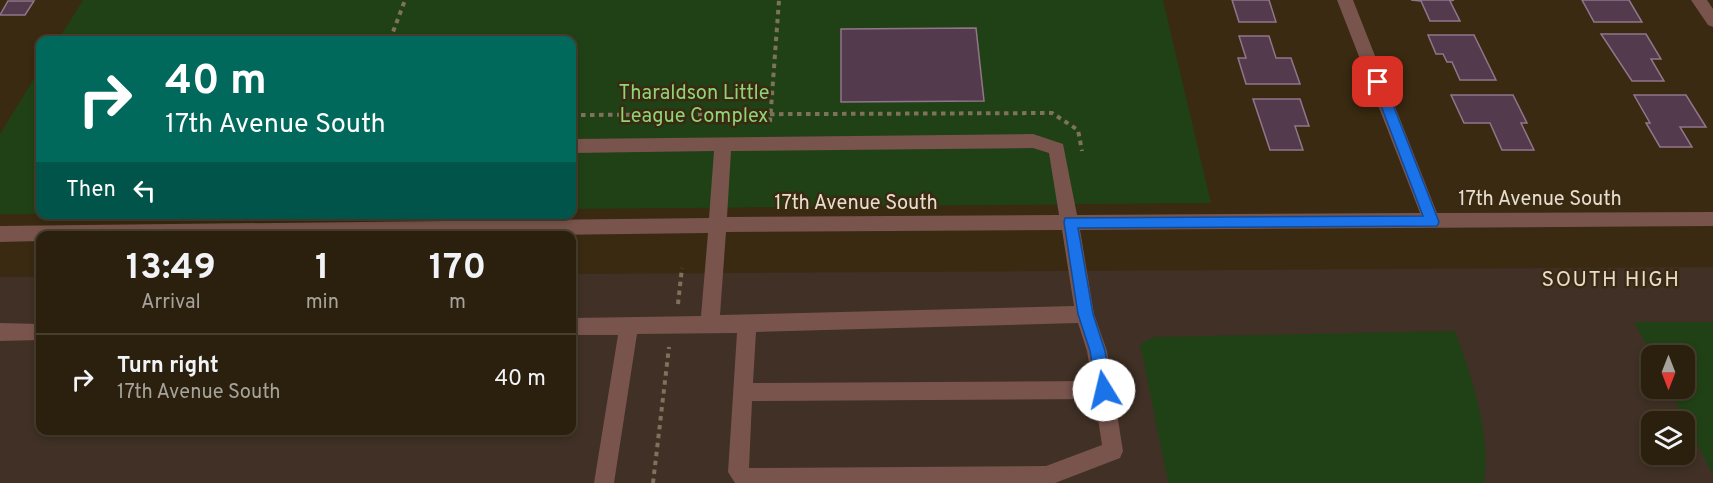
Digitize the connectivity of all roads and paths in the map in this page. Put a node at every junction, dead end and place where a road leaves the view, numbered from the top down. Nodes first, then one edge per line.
1 (405, 0) edge
2 (778, 0) edge
3 (1345, 0) edge
4 (1699, 0) edge
5 (1713, 21) edge
6 (392, 36) edge
7 (768, 144) junction
8 (723, 145) junction
9 (576, 146) edge
10 (1713, 219) edge
11 (349, 222) edge
12 (1070, 222) junction
13 (1432, 222) junction
14 (717, 225) junction
15 (87, 231) edge
16 (36, 233) edge
17 (0, 234) edge
18 (682, 268) dead end
19 (1085, 314) junction
20 (710, 324) junction
21 (747, 324) junction
22 (674, 325) junction
23 (576, 326) edge
24 (629, 326) junction
25 (36, 332) edge
26 (0, 333) edge
27 (1104, 390) junction
28 (743, 392) junction
29 (604, 483) edge
30 (653, 483) edge

1 - 6 path
2 - 7 path
3 - 13 street
4 - 5 street
7 - 8 street
7 - 12 street
8 - 9 street
8 - 14 street
10 - 13 street, 17th Avenue South
11 - 14 street, 17th Avenue South
11 - 15 street, 17th Avenue South
12 - 13 street, 17th Avenue South
12 - 14 street, 17th Avenue South
12 - 19 street
14 - 20 street
16 - 17 street, 17th Avenue South
18 - 22 path
19 - 21 street
19 - 27 street
20 - 21 street
20 - 22 street
21 - 28 street
22 - 24 street
22 - 30 path
23 - 24 street
24 - 29 street
25 - 26 street
27 - 28 street
27 - 28 street

